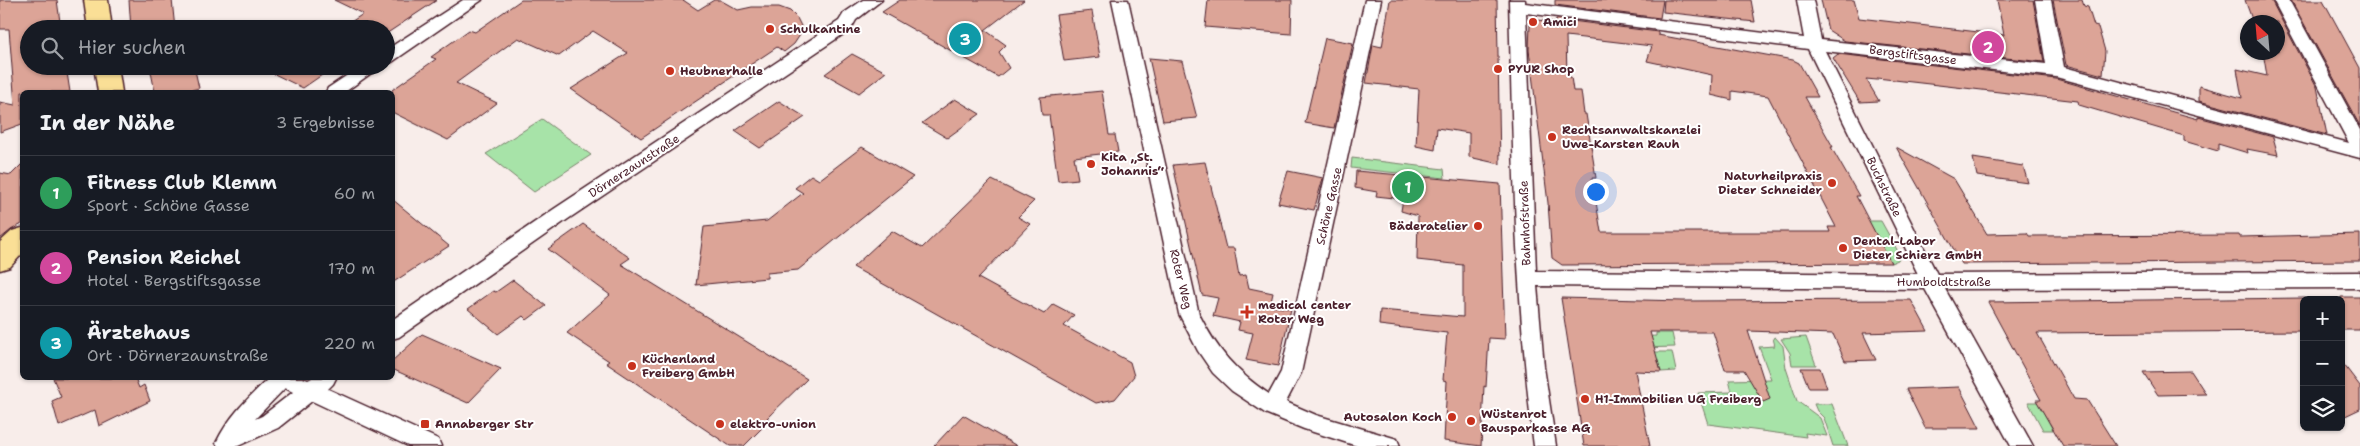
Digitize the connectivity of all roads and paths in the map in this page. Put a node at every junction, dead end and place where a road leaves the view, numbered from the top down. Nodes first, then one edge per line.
1 (96, 0) edge
2 (474, 0) edge
3 (874, 0) edge
4 (1120, 0) edge
5 (1372, 0) edge
6 (1805, 0) edge
7 (2043, 0) edge
8 (2281, 0) edge
9 (1516, 3) edge
10 (99, 20) edge
11 (1813, 43) junction
12 (395, 52) edge
13 (2056, 72) junction
14 (107, 75) edge
15 (360, 75) edge
16 (110, 90) edge
17 (337, 90) edge
18 (2360, 146) edge
19 (2360, 152) edge
20 (20, 240) edge
21 (0, 259) edge
22 (1527, 278) junction
23 (2360, 280) edge
24 (1931, 282) junction
25 (395, 329) edge
26 (281, 380) edge
27 (287, 380) edge
28 (323, 380) edge
29 (308, 390) junction
30 (1272, 407) junction
31 (227, 443) edge
32 (430, 446) edge
33 (1389, 446) edge
34 (1545, 446) edge
35 (2022, 446) edge

1 - 10 main road
2 - 12 street
3 - 25 street, Dörnerzaunstraße
4 - 30 street, Roter Weg
5 - 30 street, Schöne Gasse
6 - 11 street, Buchstraße
7 - 13 street
8 - 18 street
9 - 11 street, Bergstiftsgasse
9 - 22 street, Bahnhofstraße
11 - 13 street, Bergstiftsgasse
11 - 24 street, Buchstraße
13 - 19 street, Bergstiftsgasse
14 - 16 main road
15 - 17 street
20 - 21 main road
22 - 24 street, Humboldtstraße
22 - 34 street, Bahnhofstraße
23 - 24 street, Humboldtstraße
24 - 35 street, Buchstraße
26 - 31 street
27 - 29 street
28 - 29 street
29 - 31 street
29 - 32 street
30 - 33 street, Roter Weg

